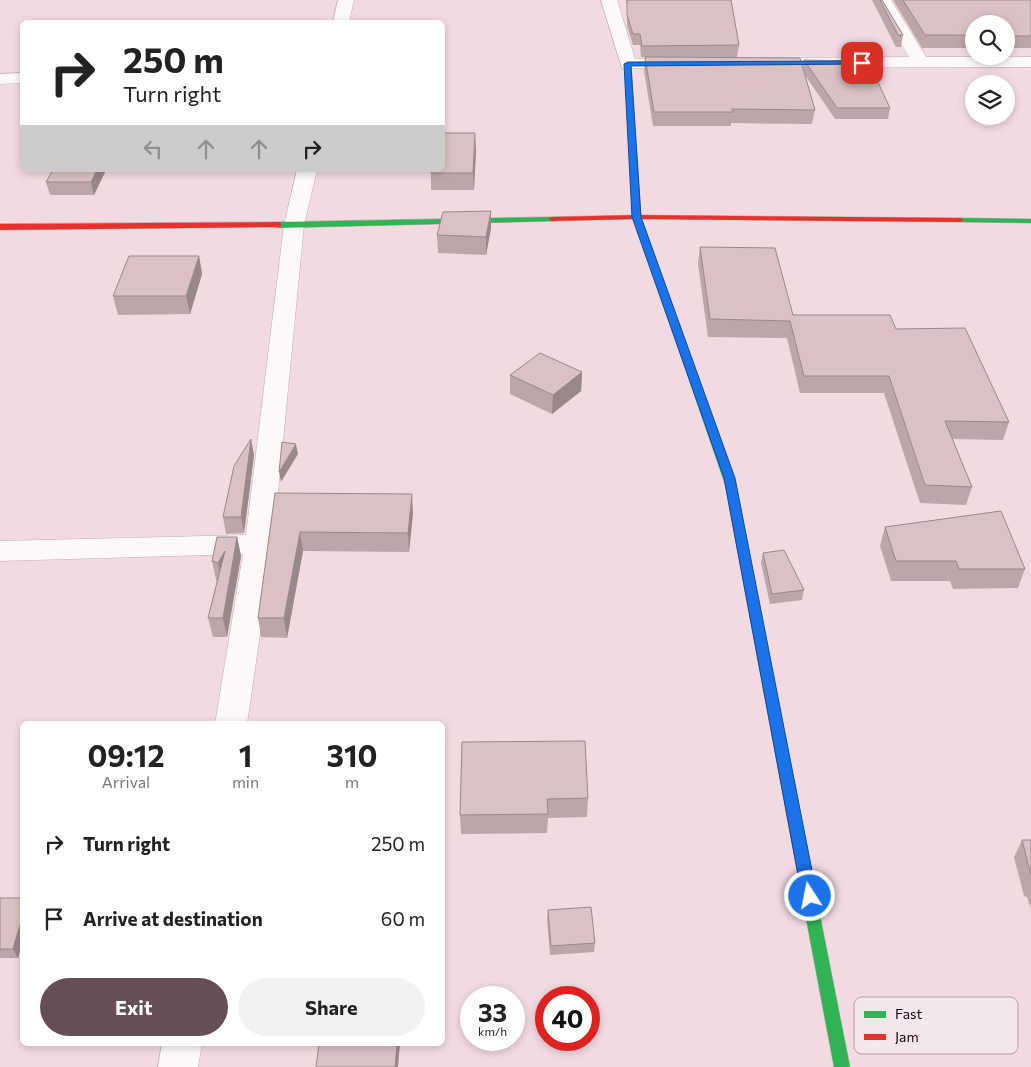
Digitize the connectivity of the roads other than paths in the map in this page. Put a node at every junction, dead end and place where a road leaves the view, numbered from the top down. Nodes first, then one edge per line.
1 (346, 0) edge
2 (609, 0) edge
3 (883, 0) edge
4 (341, 20) edge
5 (920, 62) junction
6 (1031, 62) edge
7 (745, 63) edge
8 (628, 64) junction
9 (696, 64) edge
10 (20, 78) edge
11 (0, 79) edge
12 (307, 172) edge
13 (636, 217) junction
14 (1031, 221) edge
15 (294, 225) junction
16 (0, 227) edge
17 (259, 544) junction
18 (0, 551) edge
19 (232, 721) edge
20 (182, 1046) edge
21 (178, 1067) edge
22 (842, 1067) edge

1 - 4 street
2 - 8 street
3 - 5 street
5 - 6 street
5 - 7 street
8 - 9 street
8 - 13 street
10 - 11 street
12 - 15 street
13 - 14 street
13 - 15 street
13 - 22 street
15 - 16 street
15 - 17 street
17 - 18 street
17 - 19 street
20 - 21 street

